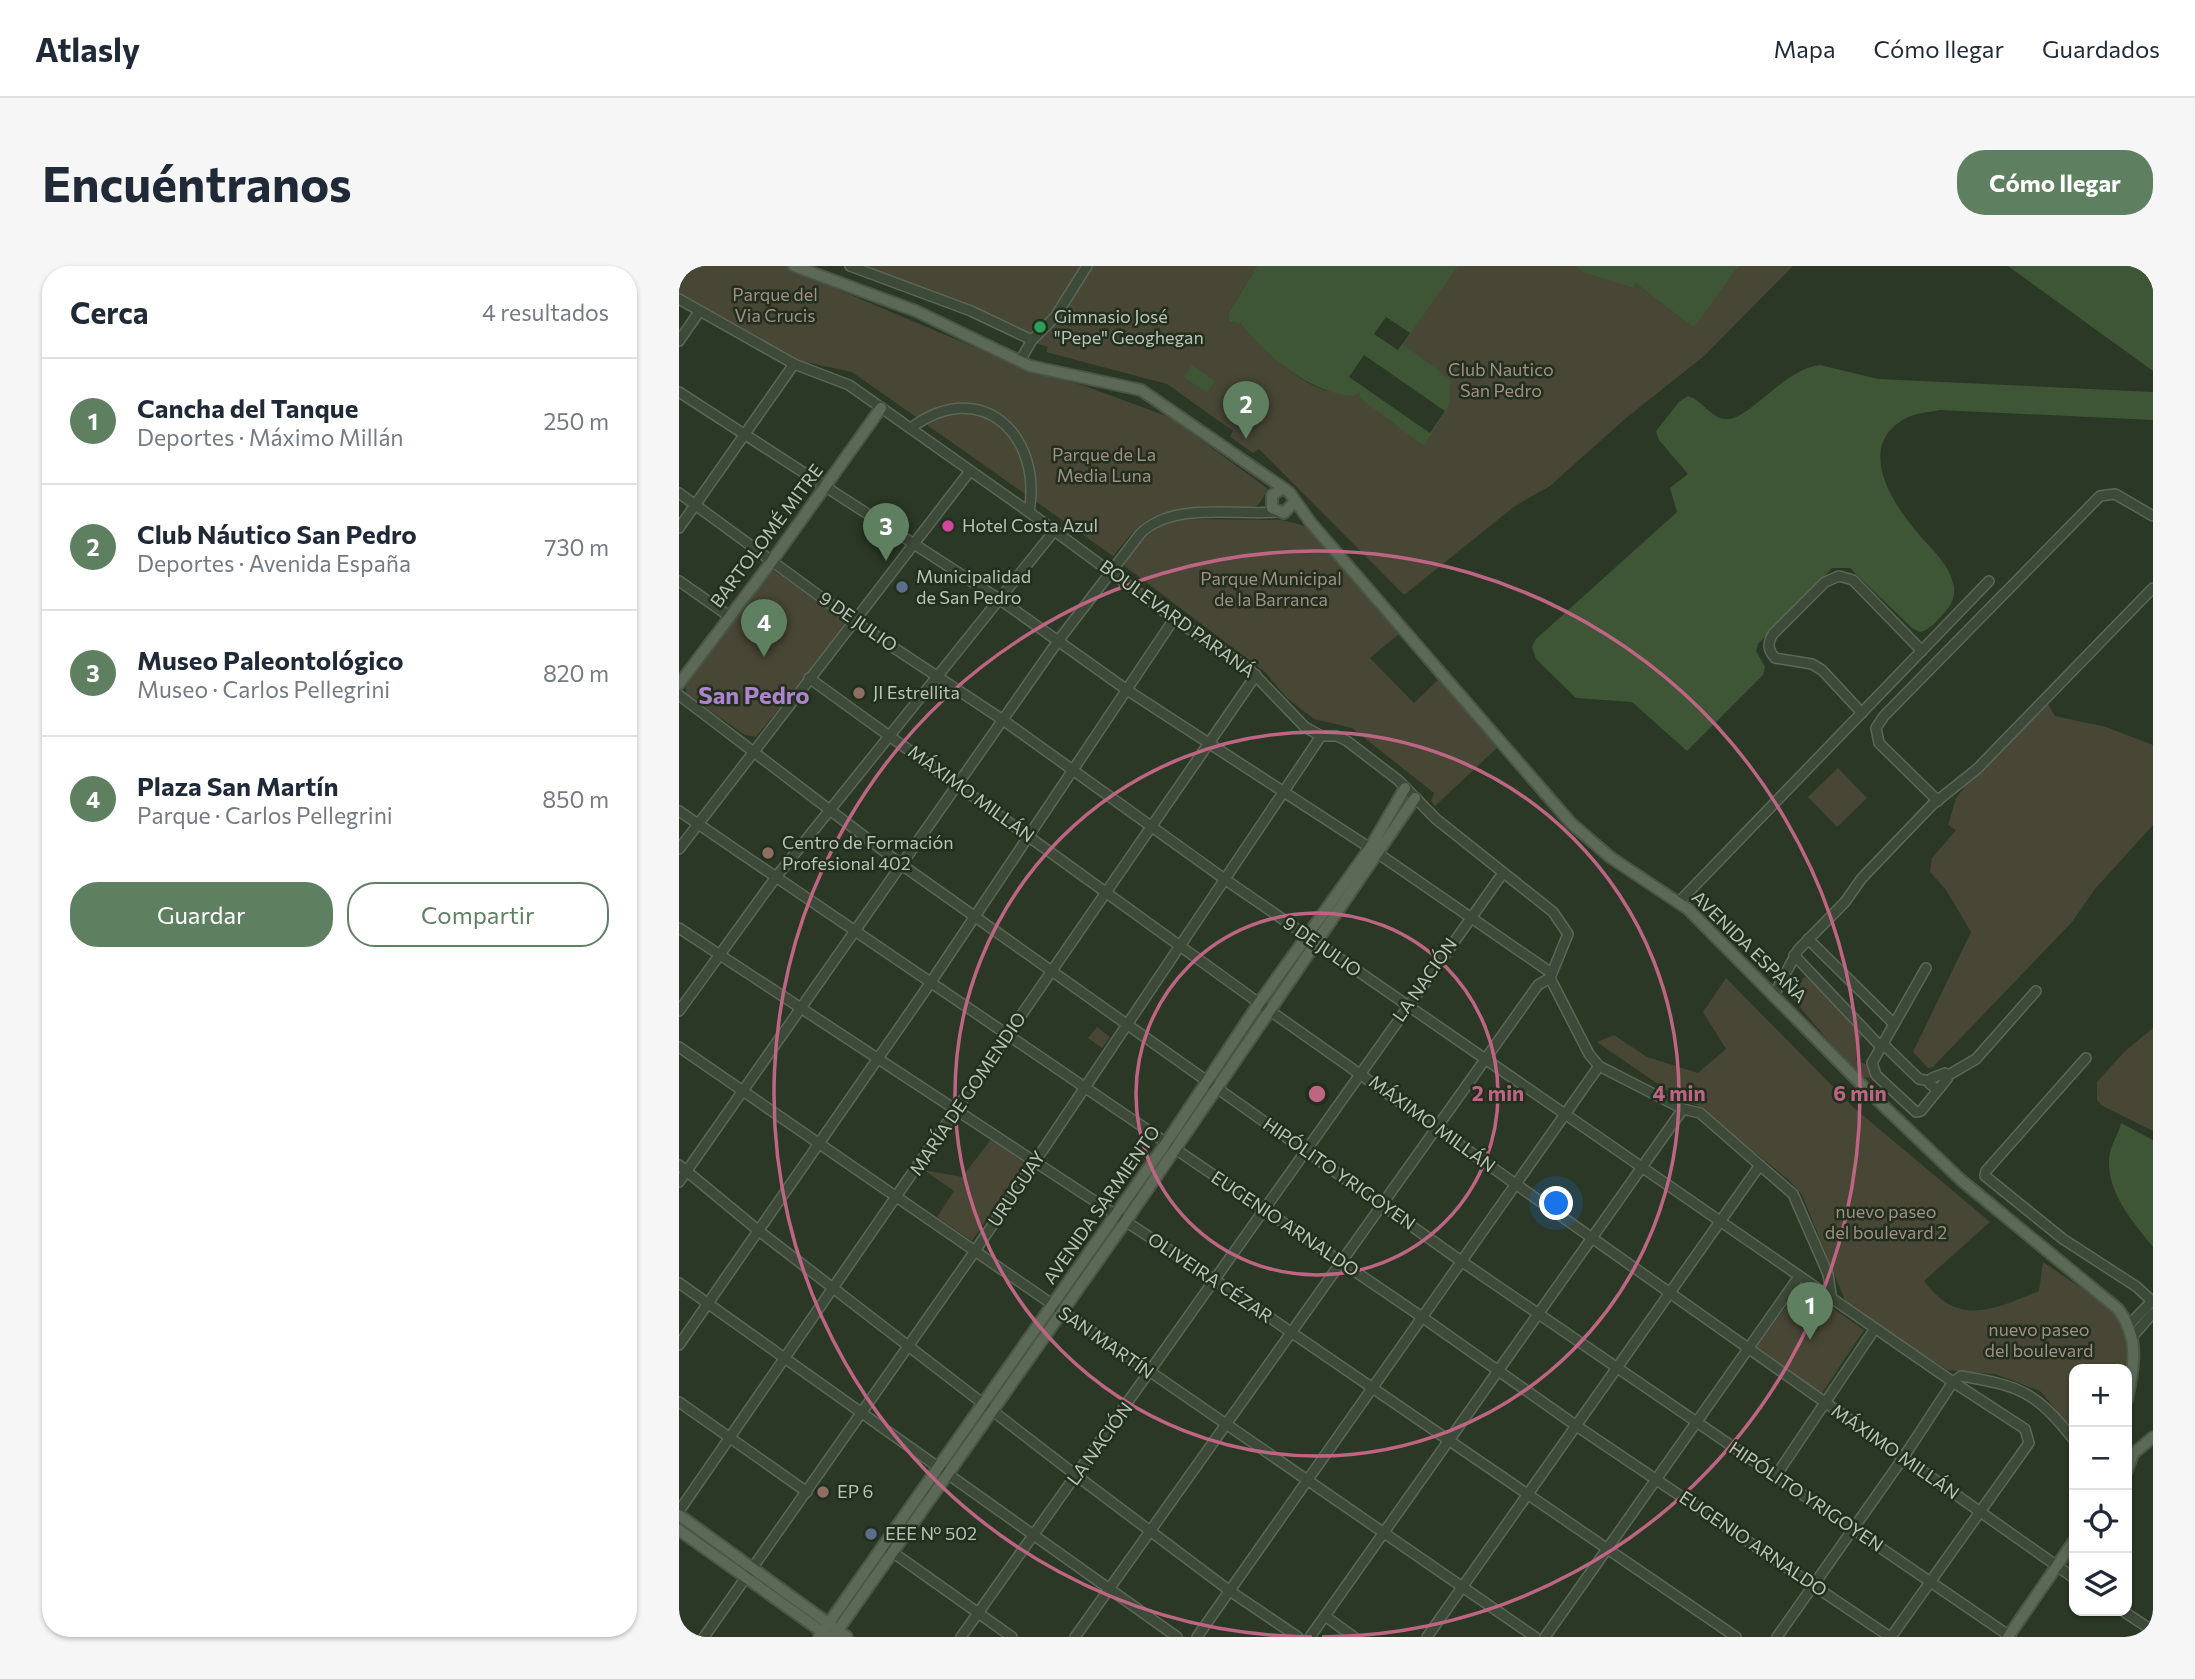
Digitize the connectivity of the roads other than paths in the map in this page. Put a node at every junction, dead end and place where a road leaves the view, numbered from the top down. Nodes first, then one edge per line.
1 (794, 266) edge
2 (851, 266) edge
3 (1087, 266) edge
4 (679, 299) edge
5 (699, 312) junction
6 (1032, 340) junction
7 (679, 341) edge
8 (1020, 361) junction
9 (794, 363) junction
10 (679, 392) edge
11 (881, 408) junction
12 (911, 428) junction
13 (747, 435) junction
14 (970, 471) junction
15 (825, 488) junction
16 (1274, 491) junction
17 (679, 493) edge
18 (695, 504) junction
19 (1286, 509) junction
20 (1029, 512) junction
21 (1252, 514) junction
22 (2153, 516) edge
23 (679, 528) edge
24 (1055, 530) junction
25 (914, 546) junction
26 (772, 561) junction
27 (1110, 571) junction
28 (679, 581) edge
29 (1989, 581) dead end
30 (2153, 588) edge
31 (999, 599) junction
32 (729, 616) junction
33 (1174, 619) junction
34 (855, 622) junction
35 (1058, 641) junction
36 (1923, 651) junction
37 (937, 676) junction
38 (1256, 676) junction
39 (809, 678) junction
40 (679, 684) edge
41 (1127, 690) junction
42 (679, 695) edge
43 (1862, 713) junction
44 (1003, 720) junction
45 (890, 735) junction
46 (1321, 736) junction
47 (1210, 742) junction
48 (754, 748) junction
49 (1073, 770) junction
50 (959, 784) junction
51 (1405, 788) junction
52 (1285, 792) junction
53 (1415, 799) junction
54 (1938, 801) junction
55 (830, 809) junction
56 (679, 811) edge
57 (697, 823) junction
58 (1151, 828) junction
59 (1029, 836) junction
60 (679, 849) edge
61 (1374, 850) junction
62 (902, 864) junction
63 (1503, 873) junction
64 (776, 877) junction
65 (1226, 880) junction
66 (1106, 893) junction
67 (1679, 902) junction
68 (976, 915) junction
69 (1469, 918) junction
70 (679, 928) edge
71 (856, 931) junction
72 (1312, 938) junction
73 (1808, 939) junction
74 (1180, 946) junction
75 (718, 953) junction
76 (1794, 955) junction
77 (1926, 968) dead end
78 (1052, 970) junction
79 (1550, 975) junction
80 (931, 982) junction
81 (2036, 991) dead end
82 (1774, 995) junction
83 (1264, 1006) junction
84 (1406, 1006) junction
85 (802, 1007) junction
86 (679, 1011) edge
87 (1128, 1024) junction
88 (1894, 1024) junction
89 (1009, 1035) junction
90 (1882, 1045) junction
91 (679, 1047) edge
92 (877, 1057) junction
93 (2086, 1058) dead end
94 (1486, 1061) junction
95 (1599, 1066) junction
96 (1361, 1072) junction
97 (1212, 1083) junction
98 (1933, 1085) junction
99 (1085, 1087) junction
100 (742, 1091) junction
101 (1683, 1109) junction
102 (958, 1111) junction
103 (1566, 1114) junction
104 (1436, 1126) junction
105 (819, 1144) junction
106 (1171, 1146) junction
107 (1306, 1151) junction
108 (1035, 1163) junction
109 (1760, 1166) junction
110 (1641, 1167) junction
111 (683, 1168) edge
112 (679, 1182) edge
113 (1516, 1184) junction
114 (897, 1199) junction
115 (1383, 1205) junction
116 (1263, 1209) junction
117 (1121, 1218) junction
118 (1721, 1224) junction
119 (759, 1231) junction
120 (1591, 1238) junction
121 (975, 1251) junction
122 (1461, 1261) junction
123 (1342, 1263) junction
124 (1798, 1278) junction
125 (1215, 1280) junction
126 (679, 1283) edge
127 (836, 1287) junction
128 (1671, 1295) junction
129 (1832, 1301) junction
130 (2152, 1301) edge
131 (708, 1303) junction
132 (1058, 1309) junction
133 (2153, 1313) edge
134 (1538, 1314) junction
135 (1422, 1317) junction
136 (1874, 1330) junction
137 (2130, 1331) junction
138 (1292, 1334) junction
139 (679, 1345) edge
140 (909, 1346) junction
141 (1749, 1348) junction
142 (786, 1358) junction
143 (1619, 1368) junction
144 (1498, 1370) junction
145 (2132, 1371) edge
146 (1150, 1374) junction
147 (1952, 1382) junction
148 (1373, 1388) junction
149 (679, 1402) edge
150 (1825, 1403) junction
151 (989, 1406) junction
152 (863, 1412) junction
153 (1695, 1422) junction
154 (1226, 1426) junction
155 (1578, 1427) junction
156 (2069, 1435) edge
157 (2153, 1437) edge
158 (730, 1438) junction
159 (1450, 1439) junction
160 (2132, 1456) edge
161 (1903, 1458) junction
162 (944, 1469) junction
163 (1077, 1476) junction
164 (1655, 1477) junction
165 (1775, 1477) junction
166 (1308, 1481) junction
167 (807, 1492) junction
168 (1527, 1496) junction
169 (1980, 1511) junction
170 (679, 1513) edge
171 (1854, 1528) junction
172 (679, 1530) edge
173 (1151, 1532) junction
174 (1384, 1533) junction
175 (1034, 1535) junction
176 (887, 1549) junction
177 (1606, 1549) junction
178 (2069, 1549) edge
179 (753, 1567) junction
180 (2057, 1567) junction
181 (2069, 1575) edge
182 (746, 1578) junction
183 (1930, 1581) junction
184 (1814, 1585) junction
185 (1463, 1587) junction
186 (1110, 1588) junction
187 (1230, 1591) junction
188 (978, 1613) junction
189 (1325, 1616) junction
190 (2130, 1616) edge
191 (2153, 1631) edge
192 (831, 1633) edge
193 (2009, 1636) edge
194 (704, 1637) edge
195 (961, 1637) edge
196 (1012, 1637) edge
197 (1075, 1637) edge
198 (1177, 1637) edge
199 (1196, 1637) edge
200 (1298, 1637) edge
201 (1310, 1637) edge
202 (1354, 1637) edge
203 (1427, 1637) edge
204 (1535, 1637) edge
205 (1545, 1637) edge
206 (1736, 1637) edge
207 (1777, 1637) edge
208 (1891, 1637) edge

1 - 8 main road, AVENIDA ESPAÑA
2 - 6 street
3 - 6 street
4 - 5 street, BOULEVARD PARANÁ
5 - 7 street
5 - 9 street, BOULEVARD PARANÁ
6 - 8 street
8 - 16 main road, AVENIDA ESPAÑA
9 - 11 street, BOULEVARD PARANÁ
9 - 13 street
10 - 13 street
11 - 12 street, BOULEVARD PARANÁ
11 - 15 main road, BARTOLOMÉ MITRE
12 - 14 street, BOULEVARD PARANÁ
12 - 20 street
13 - 15 street
13 - 18 street
14 - 20 street, BOULEVARD PARANÁ
14 - 25 street
15 - 25 street
15 - 26 main road, BARTOLOMÉ MITRE
16 - 19 main road, AVENIDA ESPAÑA
16 - 19 main road, AVENIDA ESPAÑA
16 - 21 street
17 - 18 street, 9 DE JULIO
18 - 23 street
18 - 26 street, 9 DE JULIO
19 - 21 street
19 - 67 main road, AVENIDA ESPAÑA
20 - 24 street, BOULEVARD PARANÁ
21 - 27 street
22 - 54 street
24 - 27 street, BOULEVARD PARANÁ
24 - 31 street
25 - 31 street
25 - 34 street
26 - 32 main road, BARTOLOMÉ MITRE
26 - 34 street, 9 DE JULIO
27 - 33 street, BOULEVARD PARANÁ
27 - 35 street
28 - 32 street
29 - 36 street
30 - 54 street
31 - 35 street
31 - 37 street
32 - 40 main road, BARTOLOMÉ MITRE
33 - 38 street, BOULEVARD PARANÁ
33 - 41 street
34 - 37 street, 9 DE JULIO
34 - 39 street
35 - 41 street
35 - 44 street
36 - 43 street
36 - 43 street
37 - 44 street, 9 DE JULIO
37 - 45 street
38 - 46 street, BOULEVARD PARANÁ
38 - 47 street, MARÍA DE GOMENDIO
39 - 45 street, MÁXIMO MILLÁN
39 - 48 street
41 - 47 street
41 - 49 street
42 - 48 street, HIPÓLITO YRIGOYEN
43 - 67 street
44 - 49 street, 9 DE JULIO
44 - 50 street
45 - 50 street, MÁXIMO MILLÁN
45 - 55 street
46 - 51 street, BOULEVARD PARANÁ
46 - 52 street, URUGUAY
47 - 52 street
47 - 58 street, MARÍA DE GOMENDIO
48 - 55 street, HIPÓLITO YRIGOYEN
48 - 57 street
49 - 58 street, 9 DE JULIO
49 - 59 street
50 - 59 street, MÁXIMO MILLÁN
50 - 62 street
51 - 53 street, BOULEVARD PARANÁ
51 - 61 main road, AVENIDA SARMIENTO
52 - 61 street
52 - 65 street, URUGUAY
53 - 61 main road, AVENIDA SARMIENTO
53 - 63 street, BOULEVARD PARANÁ
54 - 73 street
55 - 62 street, HIPÓLITO YRIGOYEN
55 - 64 street
56 - 57 street, EUGENIO ARNALDO
57 - 60 street
57 - 64 street, EUGENIO ARNALDO
58 - 65 street, 9 DE JULIO
58 - 66 street, MARÍA DE GOMENDIO
59 - 66 street, MÁXIMO MILLÁN
59 - 68 street
61 - 69 street
61 - 72 main road, AVENIDA SARMIENTO
62 - 68 street, HIPÓLITO YRIGOYEN
62 - 71 street
63 - 69 street, LA NACIÓN
63 - 79 street, BOULEVARD PARANÁ
64 - 71 street, EUGENIO ARNALDO
64 - 75 street
65 - 72 street, 9 DE JULIO
65 - 74 street, URUGUAY
66 - 74 street, MÁXIMO MILLÁN
66 - 78 street, MARÍA DE GOMENDIO
67 - 82 main road, AVENIDA ESPAÑA
68 - 78 street, HIPÓLITO YRIGOYEN
68 - 80 street
69 - 79 street
69 - 84 street, LA NACIÓN
70 - 75 street, OLIVEIRA CÉZAR
71 - 80 street, EUGENIO ARNALDO
71 - 85 street
72 - 83 main road, AVENIDA SARMIENTO
72 - 84 street, 9 DE JULIO
73 - 76 street
73 - 88 street
74 - 83 street, MÁXIMO MILLÁN
74 - 87 street, URUGUAY
75 - 85 street, OLIVEIRA CÉZAR
75 - 86 street
76 - 82 street
76 - 90 street
77 - 88 street
78 - 87 street, HIPÓLITO YRIGOYEN
78 - 89 street, MARÍA DE GOMENDIO
79 - 94 street, BOULEVARD PARANÁ
79 - 95 street
80 - 89 street, EUGENIO ARNALDO
80 - 92 street
81 - 98 street
82 - 137 main road, AVENIDA ESPAÑA
83 - 96 street, MÁXIMO MILLÁN
83 - 97 main road, AVENIDA SARMIENTO
84 - 94 street, 9 DE JULIO
84 - 96 street, LA NACIÓN
85 - 92 street, OLIVEIRA CÉZAR
85 - 100 street
87 - 97 street, HIPÓLITO YRIGOYEN
87 - 99 street, URUGUAY
88 - 90 street
89 - 99 street, EUGENIO ARNALDO
89 - 102 street, MARÍA DE GOMENDIO
90 - 98 street
90 - 98 street
91 - 100 street, SAN MARTÍN
92 - 102 street, OLIVEIRA CÉZAR
92 - 105 street
93 - 130 street
94 - 103 street, 9 DE JULIO
94 - 104 street, BOULEVARD PARANÁ
95 - 101 street
95 - 103 street
96 - 104 street, MÁXIMO MILLÁN
96 - 107 street, LA NACIÓN
97 - 106 main road, AVENIDA SARMIENTO
97 - 107 street, HIPÓLITO YRIGOYEN
99 - 106 street, EUGENIO ARNALDO
99 - 108 street, URUGUAY
100 - 105 street, SAN MARTÍN
100 - 111 street
101 - 109 street
101 - 110 street
102 - 108 street, OLIVEIRA CÉZAR
102 - 114 street, MARÍA DE GOMENDIO
103 - 110 street, 9 DE JULIO
103 - 113 street
104 - 113 street, MÁXIMO MILLÁN
104 - 115 street, BOULEVARD PARANÁ
105 - 114 street, SAN MARTÍN
105 - 119 street
106 - 116 street, EUGENIO ARNALDO
106 - 117 main road, AVENIDA SARMIENTO
107 - 115 street, HIPÓLITO YRIGOYEN
107 - 116 street, LA NACIÓN
108 - 117 street, OLIVEIRA CÉZAR
108 - 121 street, URUGUAY
109 - 118 street
109 - 129 street
110 - 118 street, 9 DE JULIO
110 - 120 street
111 - 112 street
111 - 119 street
113 - 120 street, MÁXIMO MILLÁN
113 - 122 street
114 - 121 street, SAN MARTÍN
114 - 127 street, MARÍA DE GOMENDIO
115 - 122 street, HIPÓLITO YRIGOYEN
115 - 123 street, BOULEVARD PARANÁ
116 - 123 street, EUGENIO ARNALDO
116 - 125 street, LA NACIÓN
117 - 125 street, OLIVEIRA CÉZAR
117 - 132 main road, AVENIDA SARMIENTO
118 - 124 street, 9 DE JULIO
118 - 128 street
119 - 127 street
119 - 131 street
120 - 128 street, MÁXIMO MILLÁN
120 - 134 street
121 - 132 street, SAN MARTÍN
121 - 140 street, URUGUAY
122 - 134 street, HIPÓLITO YRIGOYEN
122 - 135 street
123 - 135 street, EUGENIO ARNALDO
123 - 138 street, BOULEVARD PARANÁ
124 - 129 street, 9 DE JULIO
124 - 141 street
125 - 138 street, OLIVEIRA CÉZAR
125 - 146 street, LA NACIÓN
126 - 131 street
127 - 140 street
127 - 142 street, MARÍA DE GOMENDIO
128 - 141 street, MÁXIMO MILLÁN
128 - 143 street
129 - 136 street, 9 DE JULIO
130 - 137 street
131 - 139 street
131 - 142 street
132 - 146 street, SAN MARTÍN
132 - 151 main road, AVENIDA SARMIENTO
133 - 137 street
134 - 143 street, HIPÓLITO YRIGOYEN
134 - 144 street
135 - 144 street, EUGENIO ARNALDO
135 - 148 street
136 - 147 street, 9 DE JULIO
136 - 150 street
137 - 145 main road
138 - 148 street, OLIVEIRA CÉZAR
138 - 154 street, BOULEVARD PARANÁ
140 - 151 street
140 - 152 street, URUGUAY
141 - 150 street, MÁXIMO MILLÁN
141 - 153 street
142 - 152 street
142 - 158 street, MARÍA DE GOMENDIO
143 - 153 street, HIPÓLITO YRIGOYEN
143 - 155 street
144 - 155 street, EUGENIO ARNALDO
144 - 159 street
146 - 154 street, SAN MARTÍN
146 - 163 street, LA NACIÓN
147 - 156 street
147 - 161 street
147 - 169 street, 9 DE JULIO
148 - 159 street, OLIVEIRA CÉZAR
148 - 166 street
149 - 158 street
150 - 161 street, MÁXIMO MILLÁN
150 - 165 street
151 - 162 main road, AVENIDA SARMIENTO
151 - 163 street
152 - 162 street
152 - 167 street, URUGUAY
153 - 164 street
153 - 165 street, HIPÓLITO YRIGOYEN
154 - 166 street, SAN MARTÍN
154 - 173 street, BOULEVARD PARANÁ
155 - 164 street, EUGENIO ARNALDO
155 - 168 street
157 - 160 main road
158 - 167 street
158 - 170 street, MARÍA DE GOMENDIO
159 - 168 street, OLIVEIRA CÉZAR
159 - 174 street
161 - 169 street, MÁXIMO MILLÁN
161 - 171 street
162 - 175 street
162 - 176 main road, AVENIDA SARMIENTO
163 - 173 street
163 - 175 street, LA NACIÓN
164 - 177 street
164 - 184 street, EUGENIO ARNALDO
165 - 171 street, HIPÓLITO YRIGOYEN
166 - 174 street, SAN MARTÍN
166 - 187 street
167 - 179 street, URUGUAY
168 - 177 street, OLIVEIRA CÉZAR
168 - 185 street
169 - 180 street, MÁXIMO MILLÁN
169 - 183 street
170 - 179 main road
171 - 183 street, HIPÓLITO YRIGOYEN
171 - 184 street
172 - 182 main road
173 - 186 street, BOULEVARD PARANÁ
173 - 187 street
174 - 185 street, SAN MARTÍN
174 - 189 street
175 - 186 street
175 - 188 street, LA NACIÓN
176 - 188 street
176 - 192 main road, AVENIDA SARMIENTO
177 - 205 street
177 - 206 street, OLIVEIRA CÉZAR
178 - 180 main road
179 - 182 street, URUGUAY
179 - 192 main road
180 - 181 street, MÁXIMO MILLÁN
180 - 193 main road
182 - 192 main road
182 - 194 street, URUGUAY
183 - 193 street, HIPÓLITO YRIGOYEN
183 - 208 street
184 - 207 street
184 - 208 street, EUGENIO ARNALDO
185 - 203 street
185 - 204 street, SAN MARTÍN
186 - 197 street, BOULEVARD PARANÁ
186 - 198 street
187 - 199 street
187 - 200 street
188 - 195 street, LA NACIÓN
188 - 196 street
189 - 201 street
189 - 202 street
190 - 191 street

